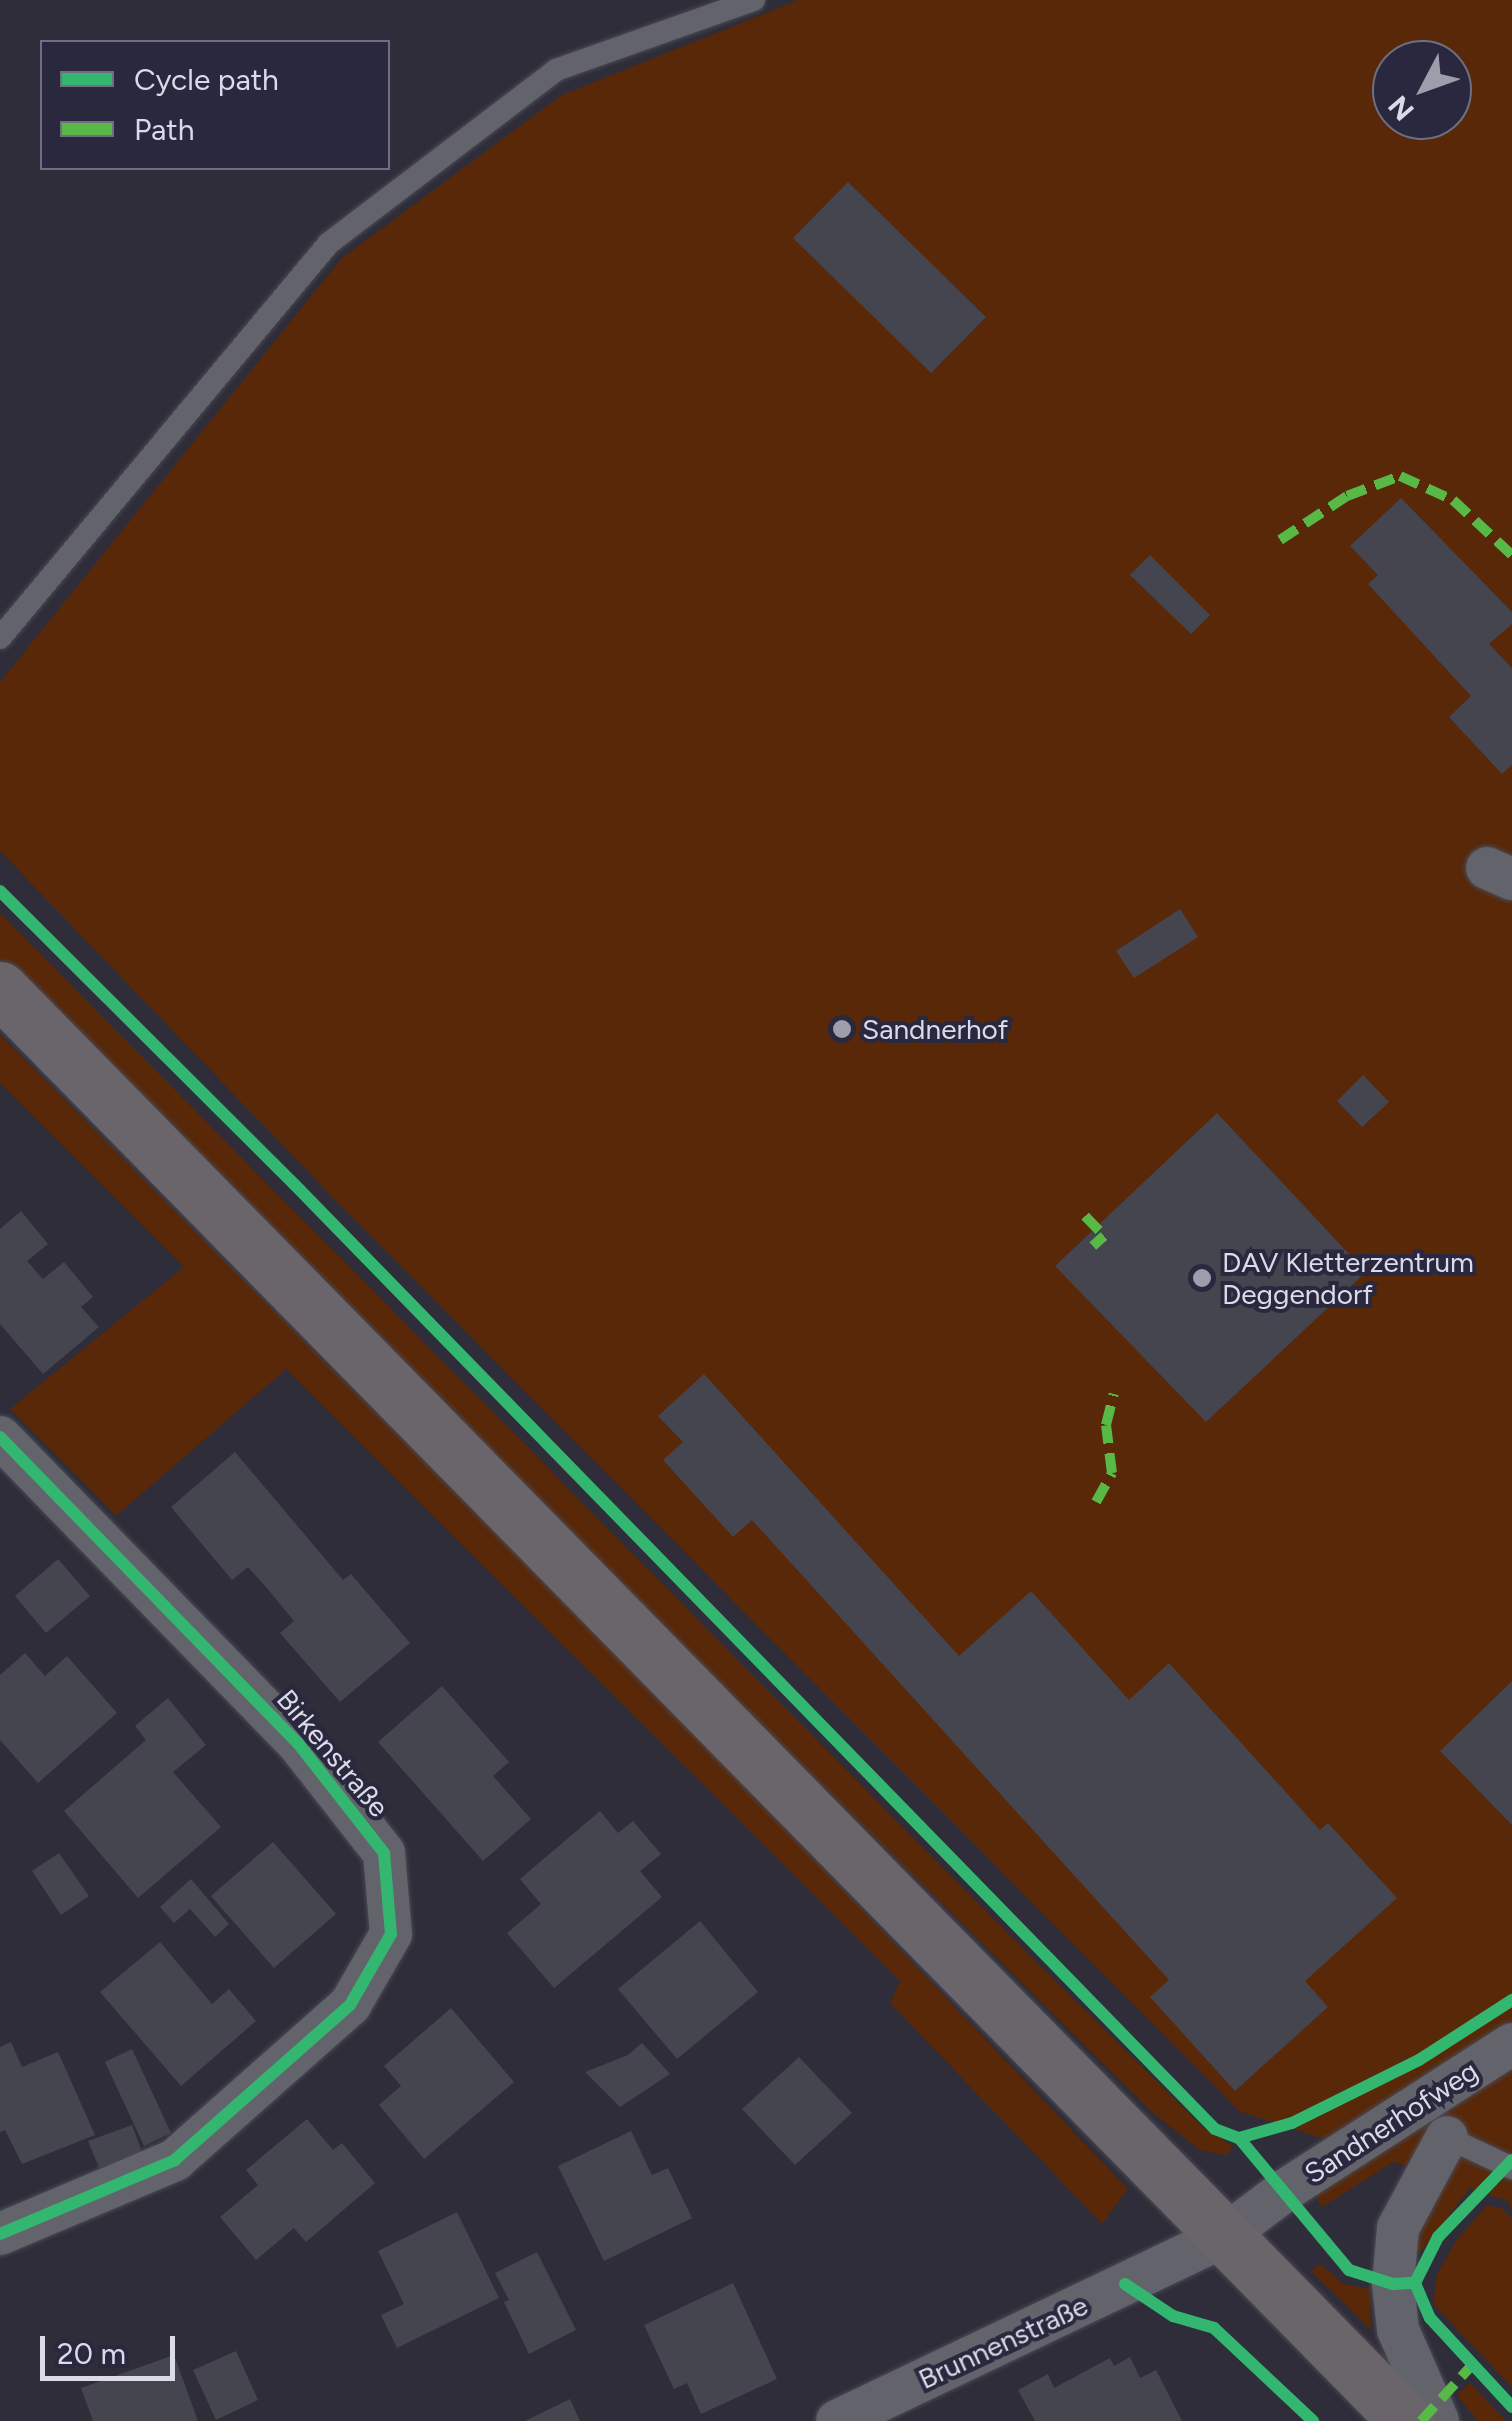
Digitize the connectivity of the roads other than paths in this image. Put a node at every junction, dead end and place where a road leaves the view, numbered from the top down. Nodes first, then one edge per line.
1 (754, 0) edge
2 (0, 638) edge
3 (0, 989) edge
4 (0, 1437) edge
5 (1512, 2044) edge
6 (1401, 2115) junction
7 (1447, 2137) junction
8 (1512, 2168) edge
9 (0, 2234) edge
10 (1224, 2237) junction
11 (837, 2421) edge
12 (1406, 2421) edge
13 (1438, 2421) edge

1 - 2 lane
3 - 10 main road
4 - 9 street, Birkenstraße
5 - 6 street, Sandnerhofweg
6 - 7 lane
6 - 10 street, Sandnerhofweg
7 - 8 lane
7 - 13 street, Sandnerhofweg
10 - 11 street, Brunnenstraße
10 - 12 main road

